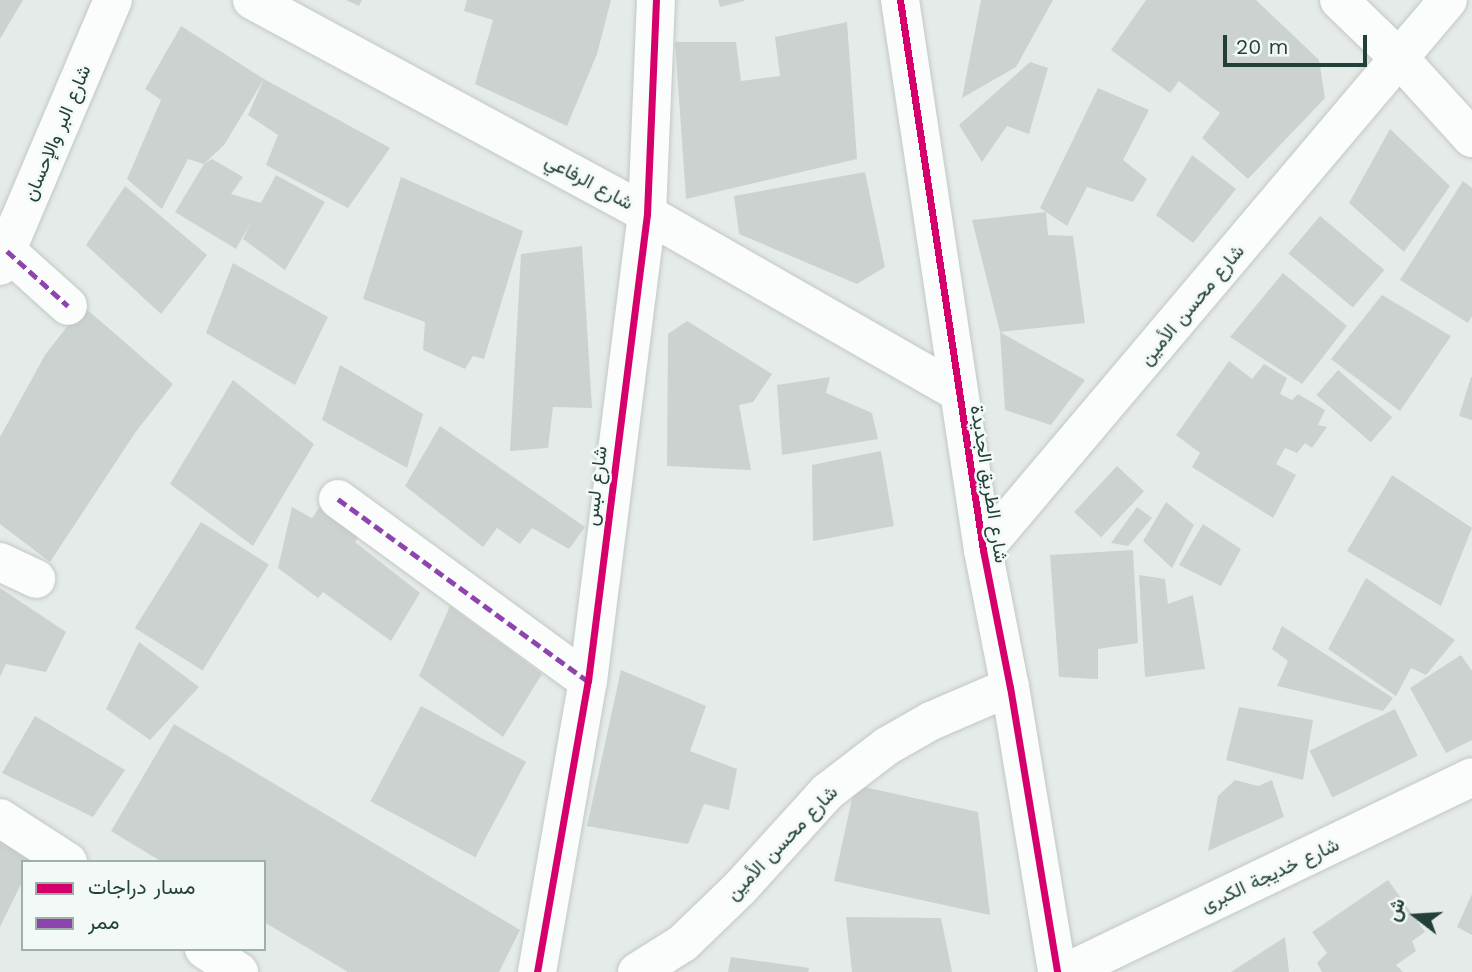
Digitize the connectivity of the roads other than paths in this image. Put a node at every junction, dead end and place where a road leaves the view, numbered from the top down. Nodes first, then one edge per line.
1 (113, 0) edge
2 (252, 0) edge
3 (656, 0) edge
4 (900, 0) edge
5 (1339, 0) edge
6 (1448, 0) edge
7 (1400, 60) junction
8 (1472, 138) edge
9 (647, 214) junction
10 (3, 258) edge
11 (68, 306) dead end
12 (958, 392) junction
13 (338, 499) dead end
14 (983, 550) junction
15 (0, 562) edge
16 (36, 579) dead end
17 (588, 681) junction
18 (1010, 687) junction
19 (1472, 777) edge
20 (0, 818) edge
21 (65, 860) edge
22 (207, 951) edge
23 (239, 972) edge
24 (537, 972) edge
25 (637, 972) edge
26 (1057, 972) edge
27 (1067, 972) edge

1 - 10 street, شارع البر والإحسان
2 - 9 street, شارع الرفاعي
3 - 9 street, شارع لبس
4 - 12 street, شارع الطريق الجديدة
5 - 7 street
6 - 7 street, شارع محسن الأمين
7 - 8 street
7 - 14 street, شارع محسن الأمين
9 - 12 street, شارع الرفاعي
9 - 17 street, شارع لبس
10 - 11 street
12 - 14 street, شارع الطريق الجديدة
13 - 17 street
14 - 18 street, شارع الطريق الجديدة
15 - 16 street
17 - 24 street, شارع لبس
18 - 25 street, شارع محسن الأمين
18 - 26 street, شارع الطريق الجديدة
19 - 27 street, شارع خديجة الكبرى
20 - 21 street
22 - 23 street

